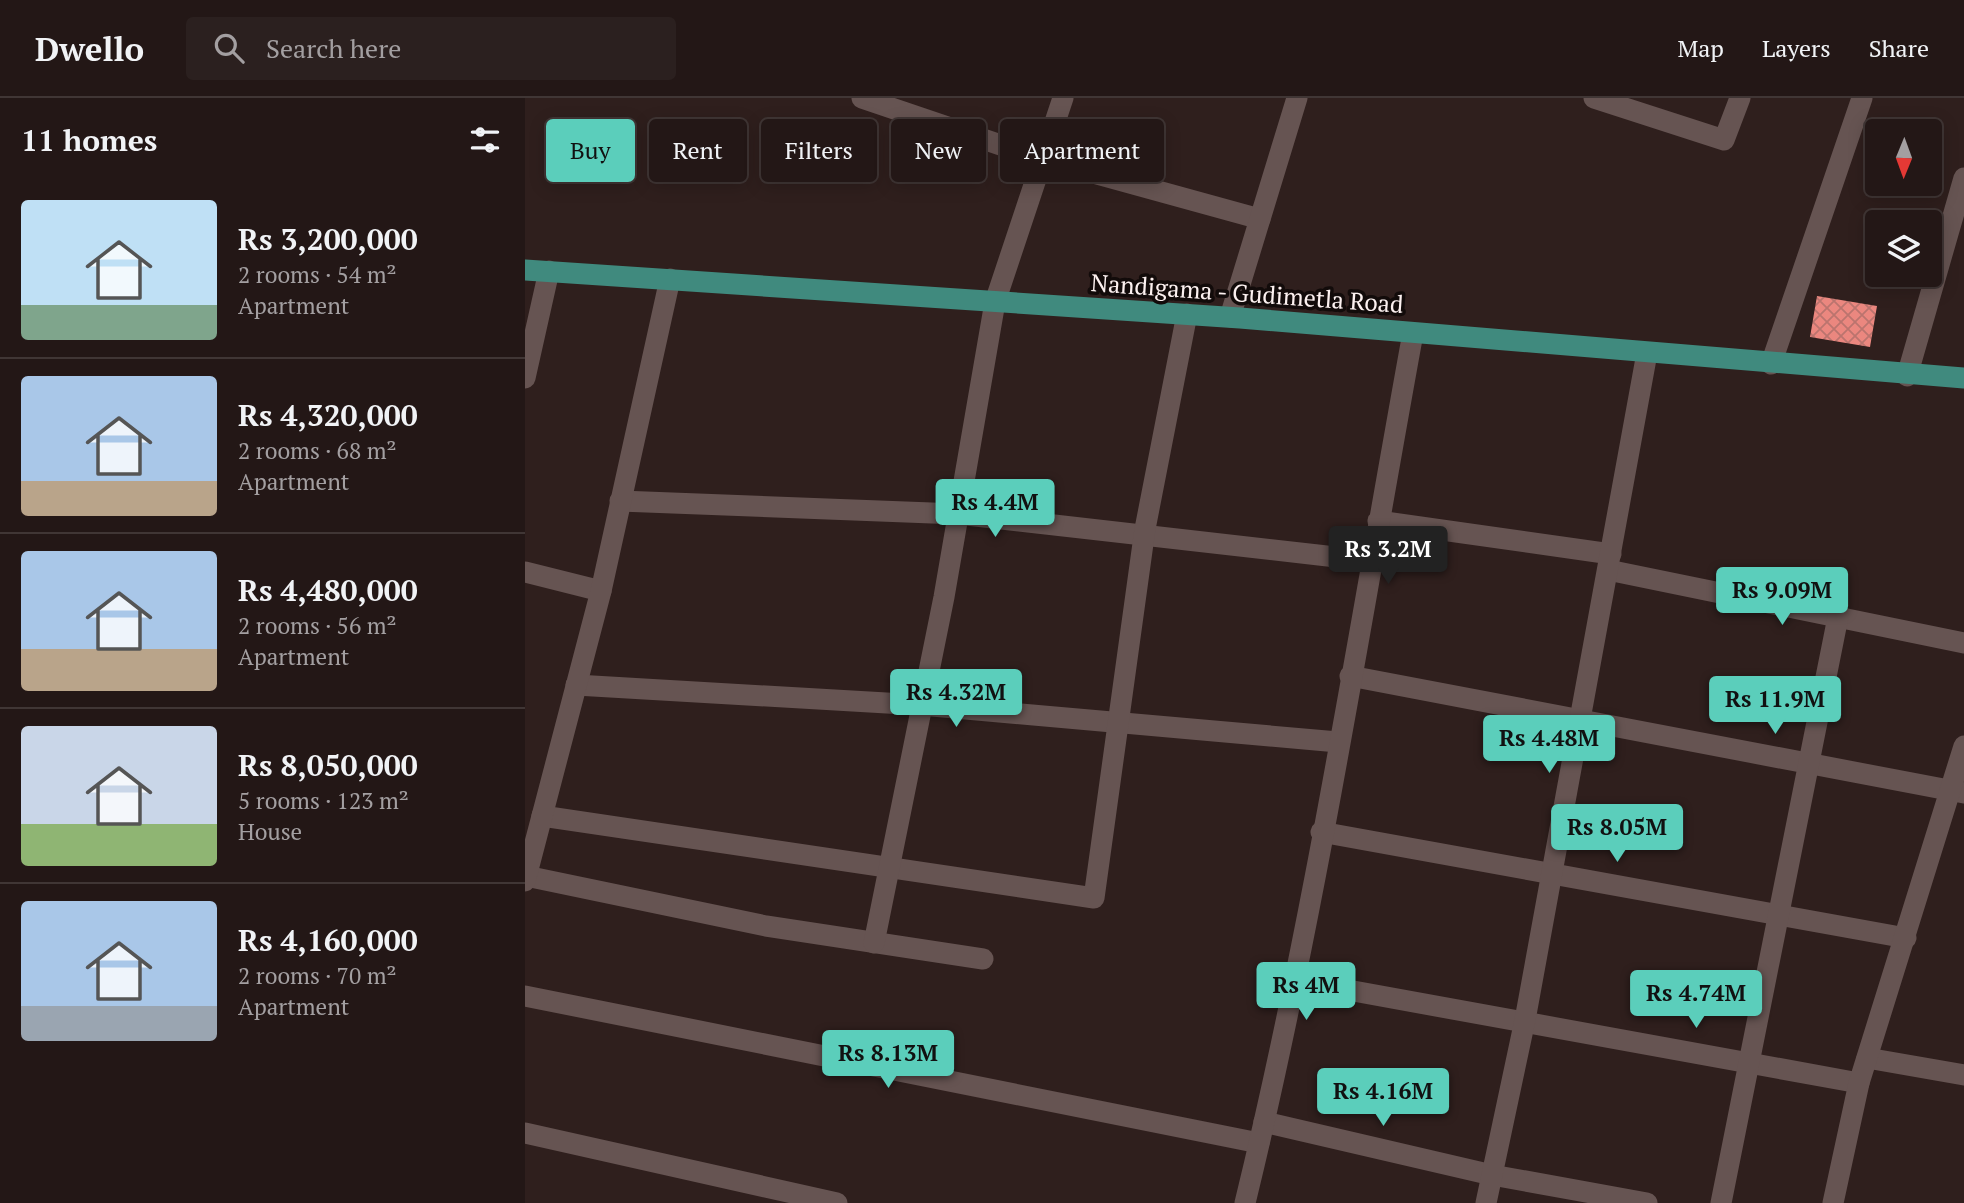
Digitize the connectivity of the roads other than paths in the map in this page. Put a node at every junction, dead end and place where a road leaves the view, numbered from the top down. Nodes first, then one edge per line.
1 (862, 98) edge
2 (1063, 98) edge
3 (1297, 98) edge
4 (1594, 98) edge
5 (1740, 98) edge
6 (1862, 98) edge
7 (1056, 119) edge
8 (1000, 145) edge
9 (1964, 178) edge
10 (1034, 182) edge
11 (1126, 182) edge
12 (1260, 219) junction
13 (525, 270) edge
14 (549, 271) junction
15 (670, 279) junction
16 (995, 302) junction
17 (1188, 314) junction
18 (1230, 317) junction
19 (1413, 333) junction
20 (1647, 353) junction
21 (1771, 364) junction
22 (1907, 376) junction
23 (525, 378) edge
24 (1964, 379) edge
25 (620, 501) junction
26 (958, 514) junction
27 (1378, 521) junction
28 (1145, 536) junction
29 (1371, 561) junction
30 (1610, 562) junction
31 (525, 573) edge
32 (601, 591) junction
33 (1838, 617) junction
34 (1964, 643) edge
35 (1350, 676) junction
36 (576, 685) junction
37 (921, 705) junction
38 (1581, 720) junction
39 (1118, 723) junction
40 (1338, 742) junction
41 (1964, 746) edge
42 (1808, 764) junction
43 (1958, 792) edge
44 (542, 816) junction
45 (1321, 832) junction
46 (889, 867) junction
47 (1552, 873) junction
48 (526, 879) edge
49 (1777, 914) junction
50 (1906, 938) junction
51 (874, 943) junction
52 (983, 959) dead end
53 (1293, 980) junction
54 (525, 996) edge
55 (1525, 1020) junction
56 (1867, 1058) junction
57 (1748, 1061) junction
58 (1964, 1075) edge
59 (1859, 1083) junction
60 (525, 1133) edge
61 (1262, 1133) junction
62 (1492, 1175) junction
63 (838, 1203) edge
64 (1245, 1203) edge
65 (1486, 1203) edge
66 (1647, 1203) edge
67 (1721, 1203) edge
68 (1833, 1203) edge

1 - 8 street
2 - 7 street
3 - 12 street
4 - 5 street
6 - 21 street
9 - 22 street
10 - 16 street
11 - 12 street
12 - 18 street
13 - 14 main road, Nandigama - Gudimetla Road
14 - 15 main road, Nandigama - Gudimetla Road
14 - 23 street
15 - 16 main road, Nandigama - Gudimetla Road
15 - 25 street
16 - 17 main road, Nandigama - Gudimetla Road
16 - 26 street
17 - 18 main road, Nandigama - Gudimetla Road
17 - 28 street
18 - 19 main road, Nandigama - Gudimetla Road
19 - 20 main road, Nandigama - Gudimetla Road
19 - 27 street
20 - 21 main road, Nandigama - Gudimetla Road
20 - 30 street
21 - 22 main road, Nandigama - Gudimetla Road
22 - 24 main road, Nandigama - Gudimetla Road
25 - 26 street
25 - 32 street
26 - 28 street
26 - 37 street
27 - 29 street
27 - 30 street
28 - 29 street
28 - 39 street
29 - 35 street
30 - 33 street
30 - 38 street
31 - 32 street
32 - 36 street
33 - 34 street
33 - 42 street
35 - 38 street
35 - 40 street
36 - 37 street
36 - 44 street
37 - 39 street
37 - 46 street
38 - 42 street
38 - 47 street
39 - 40 street
39 - 46 street
40 - 45 street
41 - 43 street
42 - 43 street
42 - 49 street
43 - 50 street
44 - 46 street
44 - 48 street
45 - 47 street
45 - 53 street
46 - 51 street
47 - 49 street
47 - 55 street
48 - 51 street
49 - 50 street
49 - 57 street
50 - 56 street
51 - 52 street
53 - 55 street
53 - 61 street
54 - 61 street
55 - 57 street
55 - 62 street
56 - 58 street
56 - 59 street
57 - 59 street
57 - 67 street
59 - 68 street
60 - 63 street
61 - 62 street
61 - 64 street
62 - 65 street
62 - 66 street

